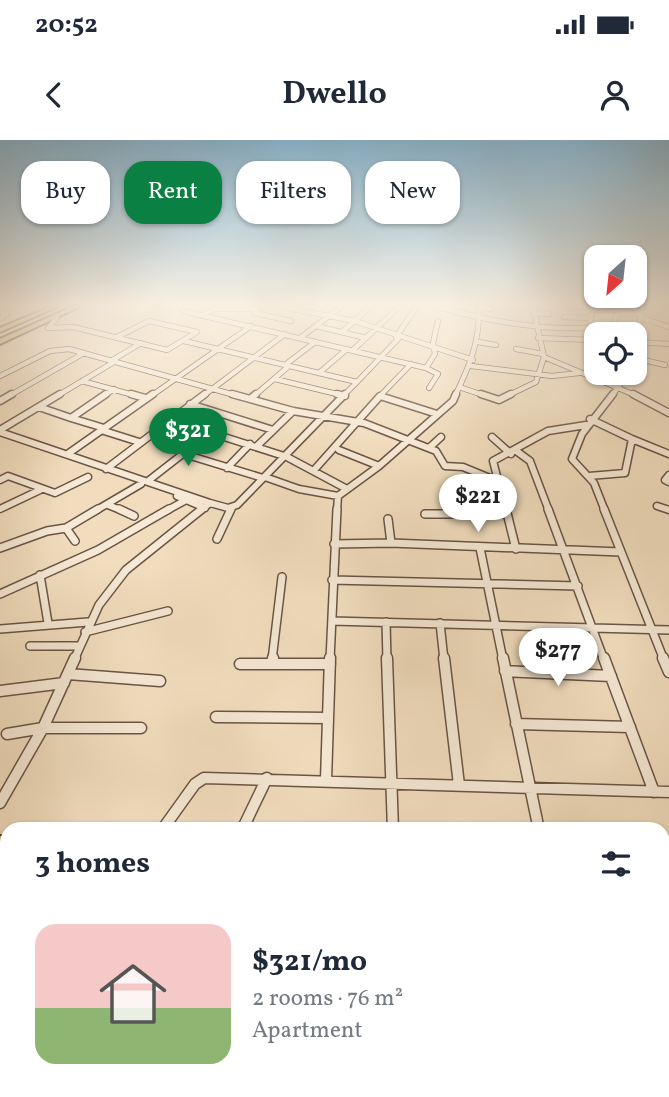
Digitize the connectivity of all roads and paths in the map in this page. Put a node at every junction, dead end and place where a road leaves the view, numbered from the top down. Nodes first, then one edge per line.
1 (53, 351) edge
2 (75, 351) edge
3 (129, 351) edge
4 (215, 351) edge
5 (224, 351) edge
6 (264, 351) edge
7 (304, 351) edge
8 (349, 351) edge
9 (353, 351) edge
10 (385, 351) edge
11 (435, 351) edge
12 (444, 351) edge
13 (476, 351) edge
14 (523, 351) edge
15 (542, 351) edge
16 (84, 353) junction
17 (380, 356) junction
18 (544, 356) junction
19 (255, 358) junction
20 (112, 361) junction
21 (647, 361) edge
22 (472, 363) junction
23 (411, 364) junction
24 (665, 365) dead end
25 (287, 366) junction
26 (426, 368) junction
27 (319, 373) junction
28 (582, 373) junction
29 (541, 375) junction
30 (0, 376) edge
31 (174, 378) junction
32 (275, 379) junction
33 (82, 381) junction
34 (357, 382) junction
35 (620, 387) junction
36 (429, 388) dead end
37 (462, 388) junction
38 (114, 389) junction
39 (212, 389) junction
40 (345, 396) junction
41 (380, 396) junction
42 (145, 398) junction
43 (250, 400) junction
44 (0, 401) edge
45 (190, 404) junction
46 (38, 407) junction
47 (293, 411) junction
48 (669, 413) edge
49 (437, 414) junction
50 (71, 418) junction
51 (325, 419) junction
52 (171, 420) junction
53 (356, 422) junction
54 (588, 422) junction
55 (103, 429) junction
56 (273, 430) junction
57 (0, 431) edge
58 (211, 432) junction
59 (441, 437) dead end
60 (492, 437) dead end
61 (408, 439) junction
62 (632, 439) junction
63 (139, 442) junction
64 (253, 445) junction
65 (429, 448) junction
66 (339, 450) junction
67 (513, 452) junction
68 (69, 453) junction
69 (184, 454) junction
70 (669, 454) edge
71 (287, 457) junction
72 (106, 466) junction
73 (379, 466) junction
74 (227, 468) junction
75 (315, 469) junction
76 (0, 473) edge
77 (669, 475) edge
78 (8, 476) junction
79 (590, 476) junction
80 (88, 477) dead end
81 (264, 477) junction
82 (0, 480) edge
83 (497, 481) junction
84 (144, 482) junction
85 (669, 482) edge
86 (345, 488) junction
87 (40, 490) junction
88 (338, 496) junction
89 (186, 500) junction
90 (108, 505) junction
91 (208, 506) junction
92 (657, 506) dead end
93 (232, 507) junction
94 (0, 509) edge
95 (669, 510) edge
96 (425, 514) dead end
97 (506, 514) junction
98 (134, 516) dead end
99 (388, 519) dead end
100 (66, 528) junction
101 (217, 539) dead end
102 (75, 541) dead end
103 (391, 543) junction
104 (334, 544) junction
105 (0, 548) edge
106 (481, 548) junction
107 (516, 549) junction
108 (566, 551) junction
109 (621, 552) junction
110 (40, 575) junction
111 (282, 577) dead end
112 (332, 580) junction
113 (488, 583) junction
114 (578, 586) junction
115 (0, 594) edge
116 (169, 611) dead end
117 (332, 621) junction
118 (88, 622) junction
119 (386, 622) junction
120 (48, 623) junction
121 (440, 623) junction
122 (496, 625) junction
123 (593, 625) junction
124 (0, 629) edge
125 (651, 630) junction
126 (669, 630) edge
127 (85, 632) junction
128 (30, 646) dead end
129 (79, 646) junction
130 (272, 663) junction
131 (240, 664) dead end
132 (330, 664) junction
133 (505, 671) junction
134 (669, 672) edge
135 (611, 676) junction
136 (66, 679) junction
137 (160, 681) dead end
138 (0, 691) edge
139 (216, 717) dead end
140 (328, 718) junction
141 (516, 724) junction
142 (630, 727) junction
143 (43, 728) junction
144 (141, 728) dead end
145 (7, 734) dead end
146 (267, 778) junction
147 (326, 780) junction
148 (393, 783) junction
149 (459, 785) junction
150 (530, 788) junction
151 (654, 792) junction
152 (669, 792) edge
153 (0, 803) edge
154 (168, 822) edge
155 (246, 822) edge
156 (393, 822) edge
157 (537, 822) edge

1 - 30 street
2 - 16 street
3 - 20 street
4 - 31 street
5 - 19 street
6 - 19 street
7 - 25 street
8 - 27 street
9 - 17 street
10 - 17 street
11 - 26 street
12 - 22 street
13 - 22 street
14 - 18 street
15 - 18 street
16 - 20 street
16 - 44 street
17 - 23 street
17 - 34 street
18 - 28 street
18 - 29 street
19 - 25 street
19 - 39 street
20 - 31 street
20 - 33 street
21 - 24 street
22 - 29 street
22 - 37 street
23 - 26 street
23 - 41 street
25 - 27 street
25 - 32 street
26 - 36 street
27 - 34 street
28 - 29 street
28 - 35 street
29 - 37 street
31 - 39 street
31 - 42 street
32 - 40 street
32 - 43 street
33 - 38 street
33 - 46 street
34 - 40 street
35 - 48 street
35 - 54 street
37 - 49 street
38 - 42 street
38 - 50 street
39 - 43 street
39 - 45 street
40 - 51 street
41 - 49 street
41 - 53 street
42 - 55 street
43 - 47 street
45 - 52 street
45 - 56 street
46 - 50 street
46 - 57 street
47 - 51 street
47 - 56 street
49 - 61 street
50 - 55 street
51 - 53 street
51 - 71 street
52 - 58 street
52 - 63 street
53 - 61 street
53 - 66 street
54 - 62 street
54 - 67 street
54 - 79 street
55 - 63 street
55 - 68 street
56 - 64 street
57 - 68 street
58 - 64 street
58 - 69 street
59 - 65 street
60 - 67 street
61 - 65 street
61 - 73 street
62 - 70 street
62 - 79 street
63 - 72 street
64 - 71 street
64 - 74 street
65 - 83 street
66 - 73 street
66 - 75 street
67 - 83 street
67 - 108 street
68 - 72 street
69 - 74 street
69 - 84 street
71 - 75 street
71 - 81 street
72 - 84 street
73 - 86 street
74 - 81 street
75 - 86 street
76 - 78 street
77 - 85 street
78 - 82 street
78 - 87 street
79 - 109 street
80 - 87 street
81 - 88 street
81 - 93 street
83 - 97 street
84 - 89 street
84 - 90 street
84 - 91 street
86 - 88 street
87 - 94 street
88 - 104 street
89 - 91 street
89 - 110 street
90 - 98 street
90 - 100 street
91 - 93 street
91 - 118 street
92 - 95 street
93 - 101 street
96 - 97 street
97 - 107 street
99 - 103 street
100 - 102 street
100 - 105 street
103 - 104 street
103 - 106 street
104 - 112 street
106 - 107 street
106 - 113 street
107 - 108 street
108 - 109 street
108 - 114 street
109 - 125 street
110 - 115 street
110 - 120 street
111 - 130 street
112 - 113 street
112 - 117 street
113 - 114 street
113 - 122 street
114 - 123 street
116 - 127 street
117 - 119 street
117 - 132 street
118 - 120 street
118 - 127 street
119 - 121 street
119 - 148 street
120 - 124 street
121 - 122 street
121 - 149 street
122 - 123 street
122 - 133 street
123 - 125 street
123 - 135 street
125 - 126 street
125 - 134 street
127 - 129 street
128 - 129 street
129 - 136 street
130 - 131 street
130 - 132 street
132 - 140 street
133 - 135 street
133 - 141 street
135 - 142 street
136 - 137 street
136 - 138 street
136 - 143 street
139 - 140 street
140 - 147 street
141 - 142 street
141 - 150 street
142 - 151 street
143 - 144 street
143 - 145 street
143 - 153 street
146 - 147 street
146 - 154 street
146 - 155 street
147 - 148 street
148 - 149 street
148 - 156 street
149 - 150 street
150 - 151 street
150 - 157 street
151 - 152 street

